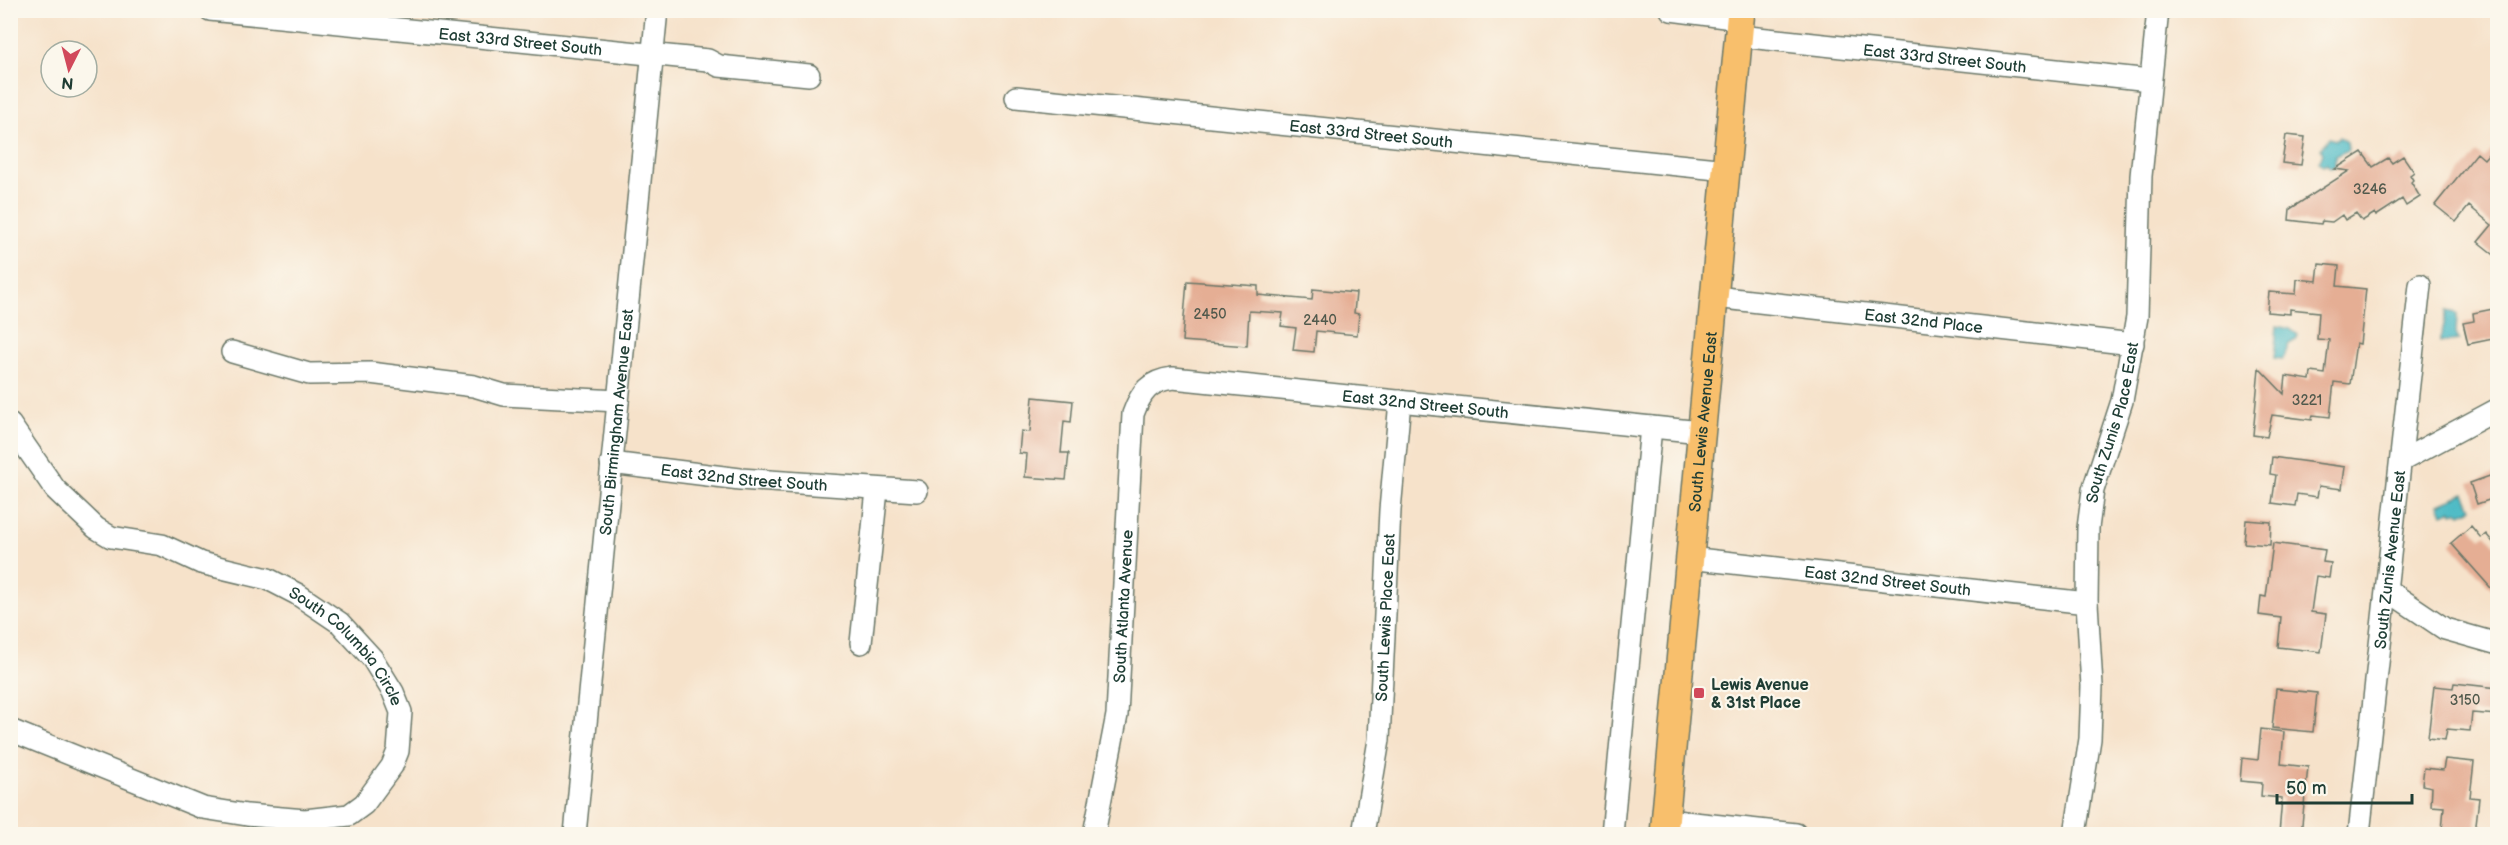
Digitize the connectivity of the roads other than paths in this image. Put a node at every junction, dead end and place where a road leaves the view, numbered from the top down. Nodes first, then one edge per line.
1 (210, 10) edge
2 (657, 10) edge
3 (1671, 10) edge
4 (2158, 10) edge
5 (1740, 22) edge
6 (652, 56) junction
7 (809, 75) dead end
8 (2150, 80) junction
9 (1016, 97) dead end
10 (1727, 170) junction
11 (2420, 285) dead end
12 (1715, 297) junction
13 (2133, 344) junction
14 (232, 352) dead end
15 (1151, 385) joint
16 (1400, 400) junction
17 (618, 401) junction
18 (2498, 409) edge
19 (10, 424) edge
20 (1651, 427) junction
21 (1701, 432) junction
22 (2401, 460) junction
23 (611, 463) junction
24 (877, 490) junction
25 (917, 491) dead end
26 (1689, 558) junction
27 (2387, 590) junction
28 (2087, 603) junction
29 (861, 643) dead end
30 (2498, 644) edge
31 (10, 730) edge
32 (1665, 827) edge
33 (575, 834) edge
34 (1094, 834) edge
35 (1363, 834) edge
36 (1612, 834) edge
37 (1796, 834) edge
38 (2076, 834) edge
39 (2359, 834) edge

1 - 6 street, East 33rd Street South
2 - 6 street, South Birmingham Avenue East
3 - 5 street, East 33rd Street South
4 - 8 street, South Zunis Place East
5 - 8 street, East 33rd Street South
5 - 10 main road, South Lewis Avenue East
6 - 7 street, East 33rd Street South
6 - 17 street, South Birmingham Avenue East
8 - 13 street, South Zunis Place East
9 - 10 street, East 33rd Street South
10 - 12 main road, South Lewis Avenue East
11 - 22 street, South Zunis Avenue East
12 - 13 street, East 32nd Place
12 - 21 main road, South Lewis Avenue East
13 - 28 street, South Zunis Place East
14 - 17 street
15 - 16 street, East 32nd Street South
15 - 34 street, South Atlanta Avenue
16 - 20 street, East 32nd Street South
16 - 35 street, South Lewis Place East
17 - 23 street, South Birmingham Avenue East
18 - 22 street
19 - 31 street, South Columbia Circle
20 - 21 street, East 32nd Street South
20 - 36 street
21 - 26 main road, South Lewis Avenue East
22 - 27 street, South Zunis Avenue East
23 - 24 street, East 32nd Street South
23 - 33 street, South Birmingham Avenue East
24 - 25 street, East 32nd Street South
24 - 29 street
26 - 28 street, East 32nd Street South
26 - 32 main road, South Lewis Avenue East
27 - 30 street
27 - 39 street, South Zunis Avenue East
28 - 38 street, South Zunis Place East
32 - 37 street

